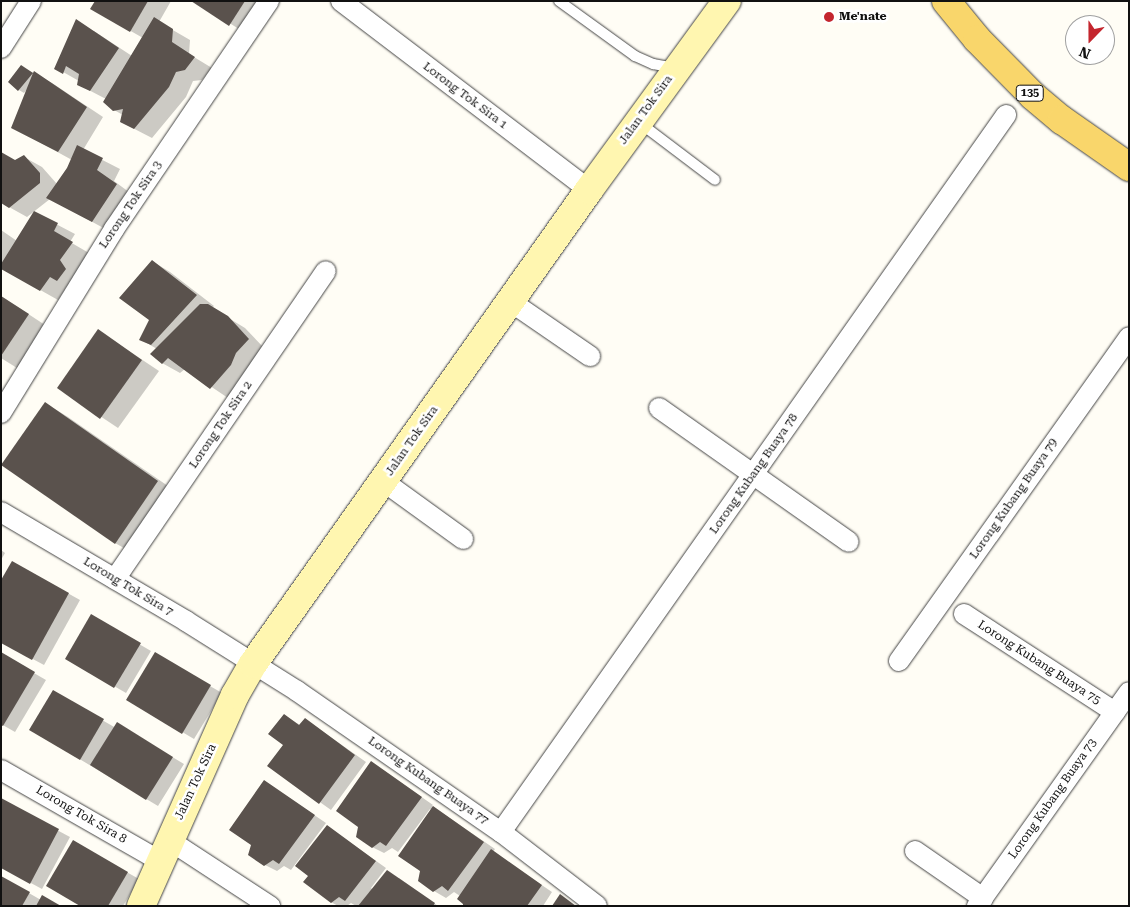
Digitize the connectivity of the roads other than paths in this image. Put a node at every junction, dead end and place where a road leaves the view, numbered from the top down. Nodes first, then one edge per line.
1 (31, 1) edge
2 (269, 1) edge
3 (341, 1) edge
4 (559, 1) edge
5 (727, 1) edge
6 (946, 1) edge
7 (1, 48) edge
8 (676, 68) junction
9 (1006, 115) dead end
10 (638, 121) junction
11 (1129, 167) edge
12 (715, 180) dead end
13 (588, 190) junction
14 (326, 271) dead end
15 (511, 302) junction
16 (1129, 337) edge
17 (590, 356) dead end
18 (659, 408) dead end
19 (1, 413) edge
20 (754, 475) junction
21 (383, 481) junction
22 (1, 512) edge
23 (462, 539) dead end
24 (849, 542) dead end
25 (116, 579) junction
26 (964, 614) dead end
27 (899, 661) dead end
28 (253, 664) junction
29 (1129, 692) edge
30 (1114, 712) junction
31 (1, 770) edge
32 (501, 832) junction
33 (165, 851) junction
34 (915, 851) dead end
35 (980, 902) edge
36 (141, 906) edge
37 (270, 906) edge
38 (597, 906) edge

1 - 7 street
2 - 19 street, Lorong Tok Sira 3
3 - 13 street, Lorong Tok Sira 1
4 - 8 lane
5 - 8 street, Jalan Tok Sira
6 - 11 main road, 135
8 - 10 street, Jalan Tok Sira
9 - 20 street, Lorong Kubang Buaya 78
10 - 12 lane
10 - 13 street, Jalan Tok Sira
13 - 15 street, Jalan Tok Sira
14 - 25 street, Lorong Tok Sira 2
15 - 17 street
15 - 21 street, Jalan Tok Sira
16 - 27 street, Lorong Kubang Buaya 79
18 - 20 street
20 - 24 street
20 - 32 street, Lorong Kubang Buaya 78
21 - 23 street
21 - 28 street, Jalan Tok Sira
22 - 25 street, Lorong Tok Sira 7
25 - 28 street, Lorong Tok Sira 7
26 - 30 street, Lorong Kubang Buaya 75
28 - 32 street, Lorong Kubang Buaya 77
28 - 33 street, Jalan Tok Sira
29 - 30 street, Lorong Kubang Buaya 73
30 - 35 street, Lorong Kubang Buaya 73
31 - 33 street, Lorong Tok Sira 8
32 - 38 street, Lorong Kubang Buaya 77
33 - 36 street, Jalan Tok Sira
33 - 37 street, Lorong Tok Sira 8
34 - 35 street

